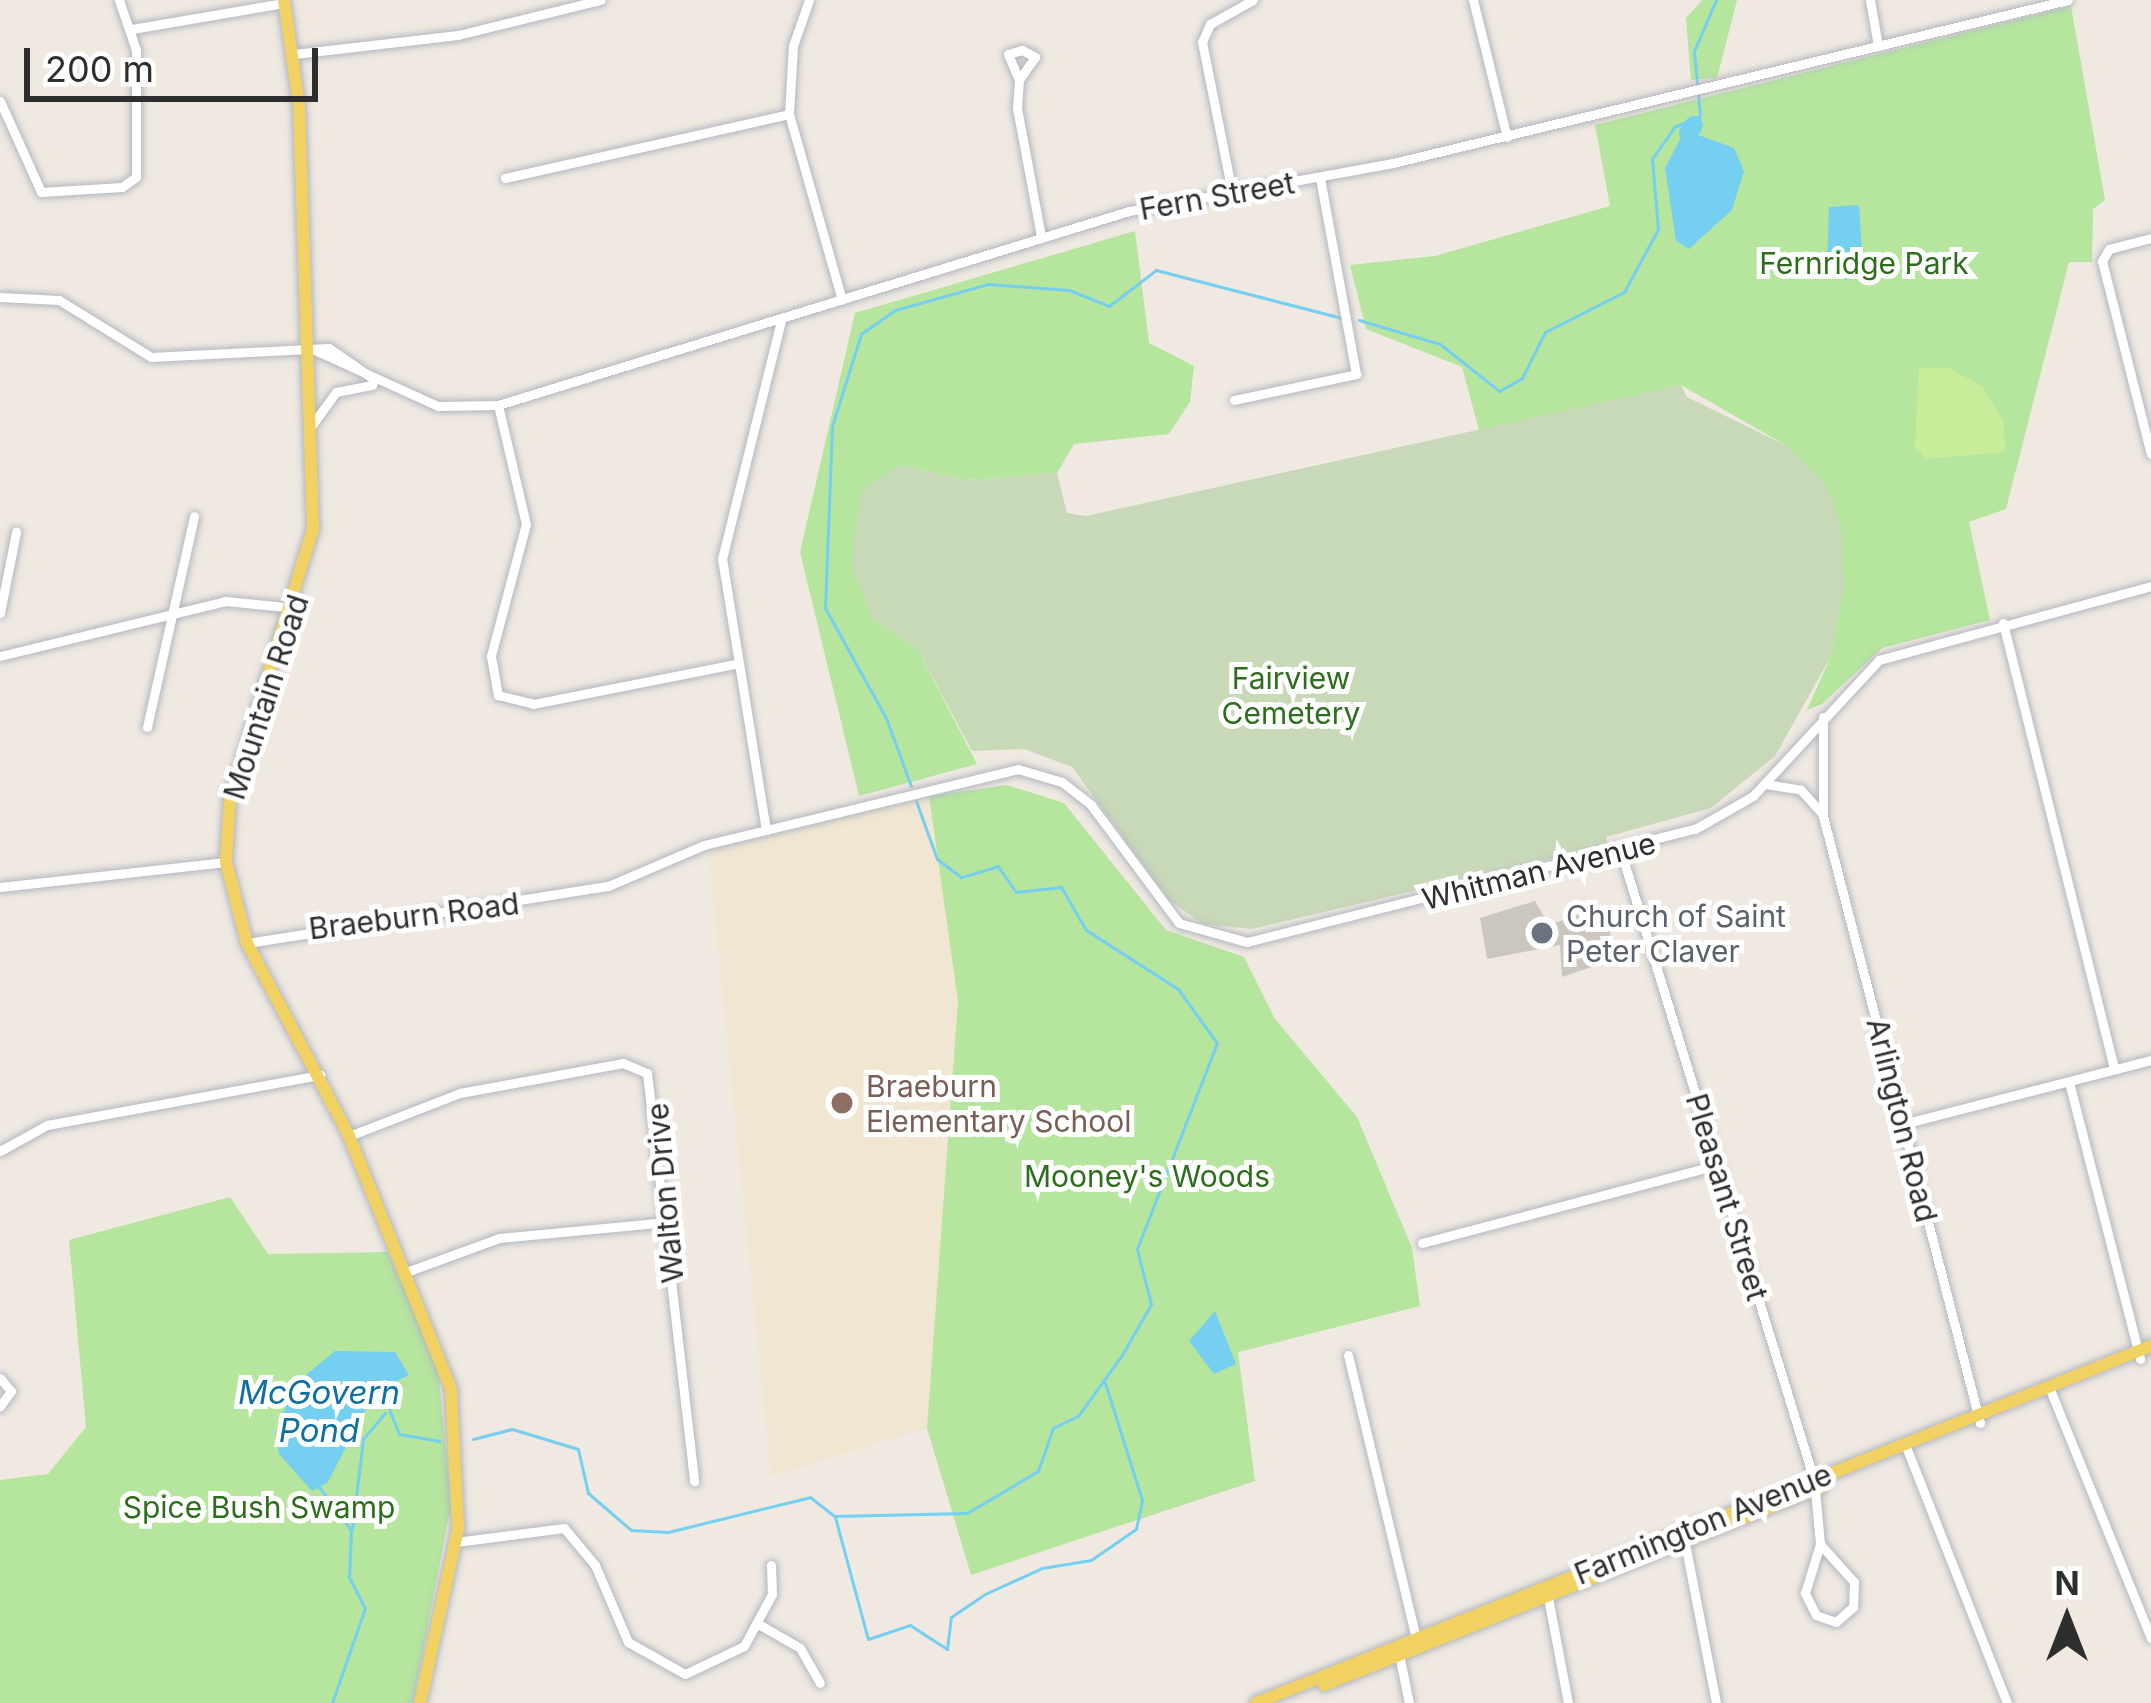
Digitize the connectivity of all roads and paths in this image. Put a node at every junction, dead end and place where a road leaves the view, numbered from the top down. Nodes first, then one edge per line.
1 (119, 0) edge
2 (601, 0) edge
3 (809, 0) edge
4 (1253, 0) edge
5 (1473, 0) edge
6 (1870, 0) edge
7 (2067, 0) edge
8 (284, 2) edge
9 (132, 29) junction
10 (1878, 46) junction
11 (294, 54) junction
12 (1018, 80) dead end
13 (0, 101) edge
14 (789, 114) junction
15 (1507, 137) junction
16 (505, 178) dead end
17 (1320, 178) junction
18 (1232, 192) junction
19 (1041, 236) junction
20 (2151, 238) edge
21 (0, 297) edge
22 (842, 300) junction
23 (782, 320) junction
24 (310, 348) junction
25 (379, 384) junction
26 (1234, 400) dead end
27 (498, 405) junction
28 (312, 424) junction
29 (2151, 454) edge
30 (194, 517) dead end
31 (16, 532) dead end
32 (2151, 586) edge
33 (296, 608) junction
34 (173, 613) junction
35 (0, 614) edge
36 (2003, 623) junction
37 (0, 656) edge
38 (735, 664) junction
39 (1824, 712) junction
40 (147, 727) dead end
41 (1765, 784) junction
42 (926, 787) joint
43 (1823, 816) junction
44 (766, 830) junction
45 (1621, 851) junction
46 (226, 862) junction
47 (0, 887) edge
48 (247, 943) junction
49 (2151, 1060) edge
50 (2114, 1069) junction
51 (320, 1075) junction
52 (2069, 1082) junction
53 (1903, 1124) junction
54 (350, 1136) junction
55 (0, 1151) edge
56 (1717, 1165) junction
57 (668, 1222) junction
58 (1422, 1243) dead end
59 (409, 1271) junction
60 (2145, 1353) edge
61 (1348, 1355) dead end
62 (0, 1378) edge
63 (2050, 1391) junction
64 (0, 1406) edge
65 (1979, 1419) junction
66 (1906, 1448) junction
67 (694, 1481) dead end
68 (1814, 1485) junction
69 (1684, 1537) junction
70 (456, 1542) junction
71 (1820, 1544) junction
72 (771, 1565) dead end
73 (1547, 1592) junction
74 (760, 1624) junction
75 (2151, 1638) edge
76 (1418, 1643) junction
77 (1399, 1650) junction
78 (820, 1683) dead end
79 (420, 1703) edge
80 (1256, 1703) edge
81 (1278, 1703) edge
82 (1409, 1703) edge
83 (1568, 1703) edge
84 (1716, 1703) edge
85 (2007, 1703) edge

1 - 9 street
2 - 11 street
3 - 14 street
4 - 18 street
5 - 15 street
6 - 10 street
7 - 10 street, Fern Street
8 - 9 street
8 - 11 main road, Mountain Road
9 - 13 street
10 - 15 street, Fern Street
11 - 24 main road, Mountain Road
12 - 19 street
14 - 16 street
14 - 22 street
15 - 17 street, Fern Street
17 - 18 street, Fern Street
17 - 26 street
18 - 19 street, Fern Street
19 - 22 street, Fern Street
20 - 29 street
21 - 24 street
22 - 23 street, Fern Street
23 - 27 street, Fern Street
23 - 38 street
24 - 25 street, Fern Street
24 - 28 main road, Mountain Road
25 - 27 street, Fern Street
25 - 28 street
27 - 38 street
28 - 33 main road, Mountain Road
30 - 34 street
31 - 35 street
32 - 36 street, Whitman Avenue
33 - 34 street
33 - 46 main road, Mountain Road
34 - 37 street
34 - 40 street
36 - 39 street, Whitman Avenue
36 - 50 street
38 - 44 street
39 - 41 street, Whitman Avenue
39 - 43 street, Arlington Road
41 - 43 street
41 - 45 street, Whitman Avenue
42 - 44 street, Braeburn Road
42 - 45 street, Whitman Avenue
43 - 53 street, Arlington Road
44 - 48 street, Braeburn Road
45 - 56 street, Pleasant Street
46 - 47 street
46 - 48 main road, Mountain Road
48 - 51 main road, Mountain Road
49 - 50 street
50 - 52 street
51 - 54 main road, Mountain Road
51 - 55 street
52 - 53 street
52 - 60 street
53 - 65 street, Arlington Road
54 - 57 street, Walton Drive
54 - 59 main road, Mountain Road
56 - 58 street
56 - 68 street, Pleasant Street
57 - 59 street
57 - 67 street, Walton Drive
59 - 70 main road, Mountain Road
60 - 63 main road, Farmington Avenue
61 - 76 street
62 - 64 street
63 - 65 main road, Farmington Avenue
63 - 75 street
65 - 66 main road, Farmington Avenue
66 - 68 main road, Farmington Avenue
66 - 85 street
68 - 69 main road, Farmington Avenue
68 - 71 street, Pleasant Street
69 - 73 main road, Farmington Avenue
69 - 84 street
70 - 74 street
70 - 79 main road, Mountain Road
71 - 71 street, Pleasant Street
72 - 74 street
73 - 76 main road, Farmington Avenue
73 - 83 street
74 - 78 street
76 - 77 main road, Farmington Avenue
77 - 80 main road, Farmington Avenue
77 - 81 main road, Farmington Avenue
77 - 82 street

